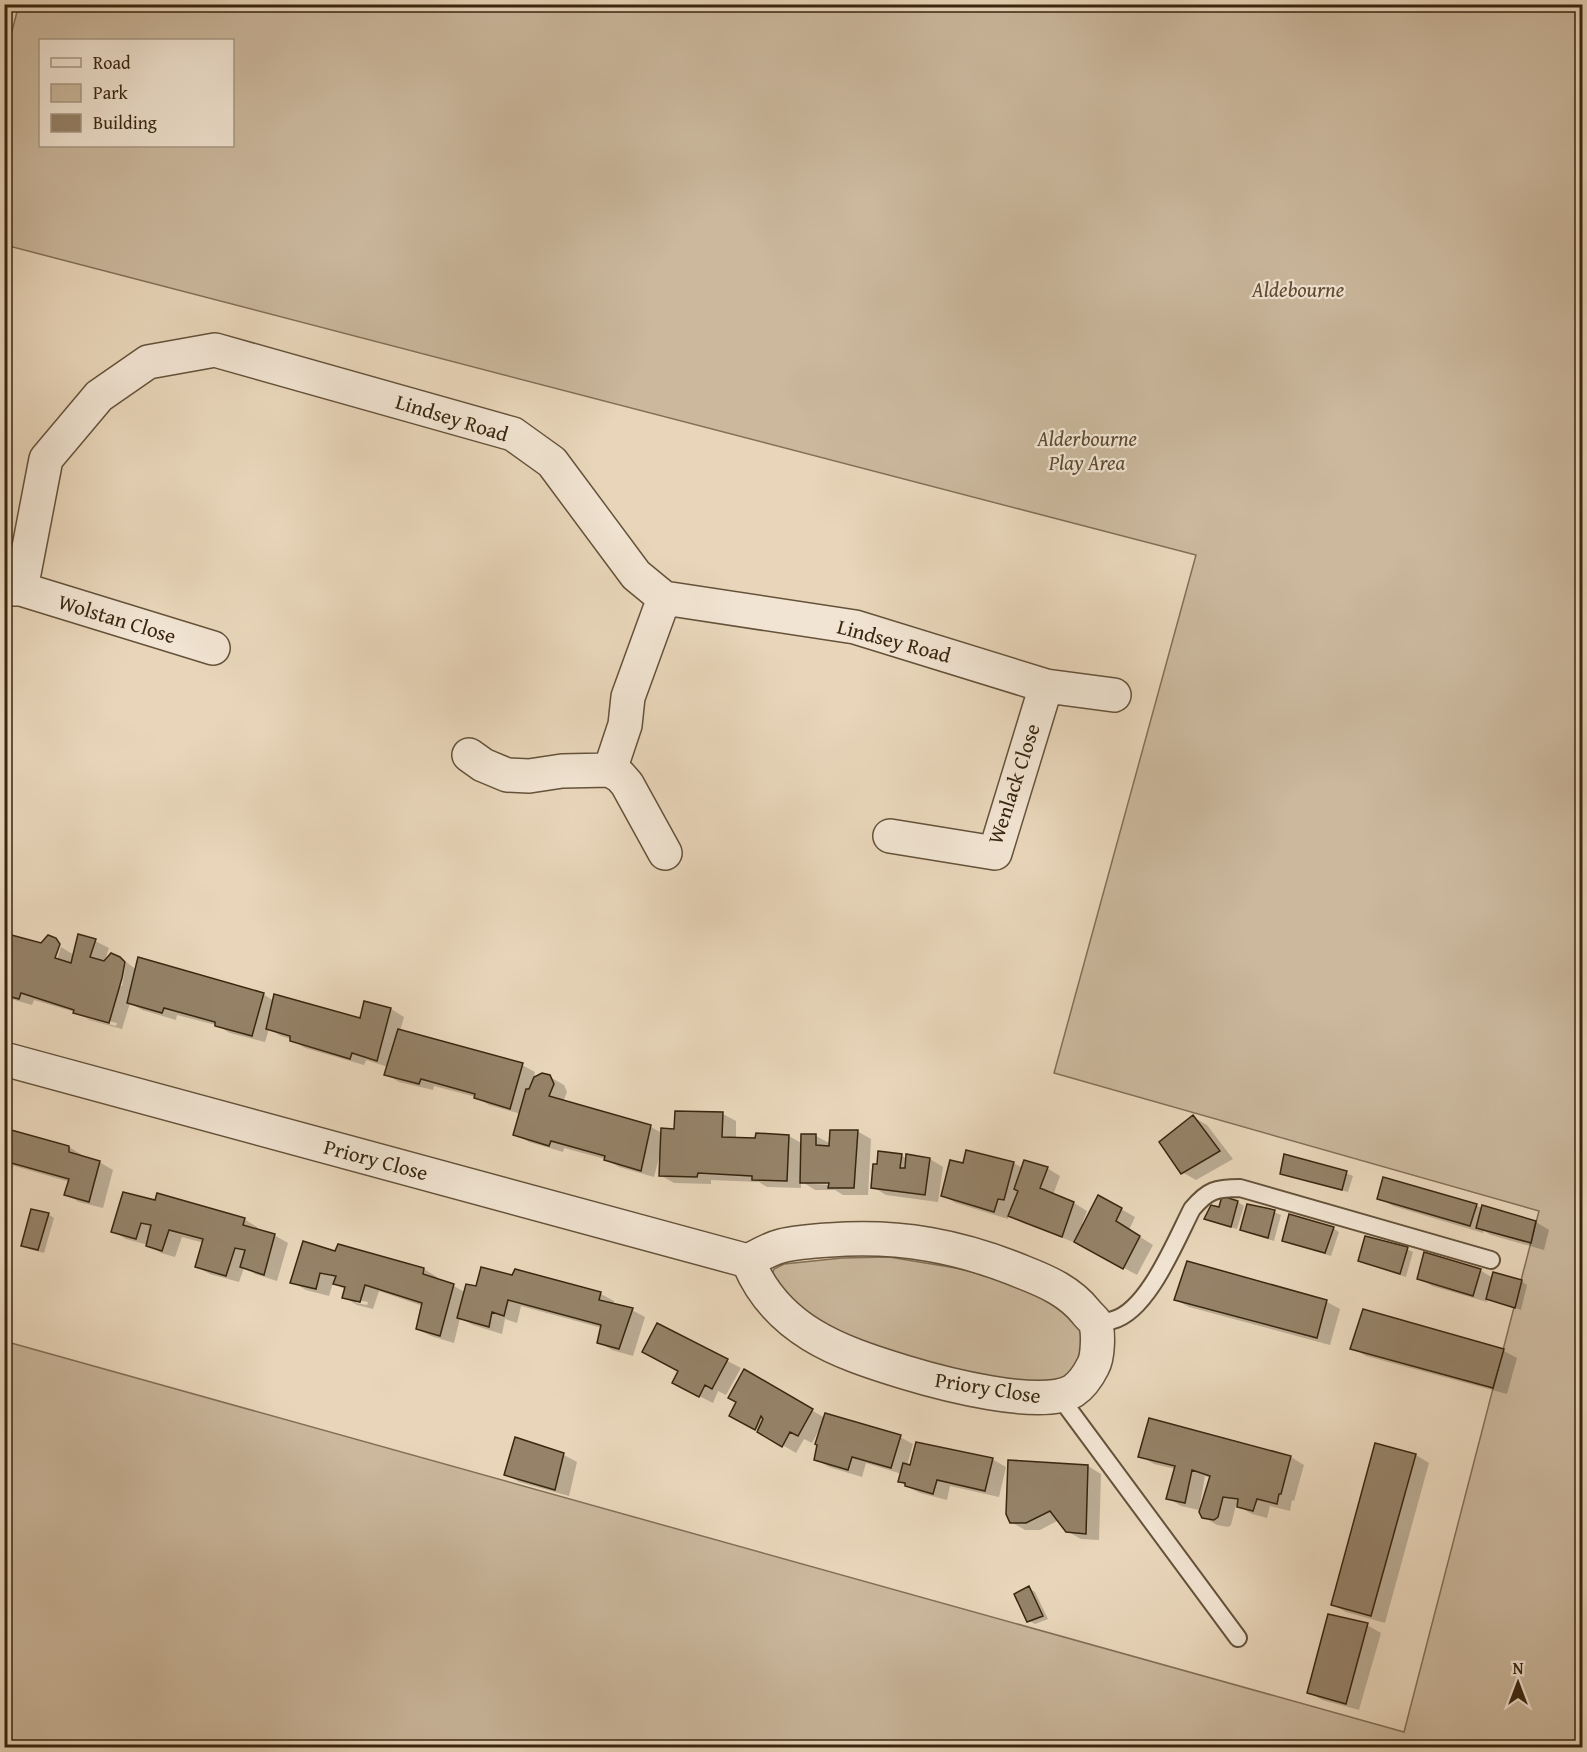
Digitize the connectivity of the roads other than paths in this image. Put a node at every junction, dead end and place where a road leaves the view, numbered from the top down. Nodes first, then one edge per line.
1 (13, 589) edge
2 (664, 598) junction
3 (213, 648) dead end
4 (1046, 686) junction
5 (1114, 695) dead end
6 (469, 755) dead end
7 (610, 770) junction
8 (890, 836) dead end
9 (665, 853) dead end
10 (4, 1059) edge
11 (1491, 1260) dead end
12 (748, 1261) junction
13 (1095, 1323) junction
14 (1059, 1396) junction
15 (1238, 1638) dead end

1 - 2 street, Lindsey Road
1 - 3 street, Wolstan Close
2 - 4 street, Lindsey Road
2 - 7 street
4 - 5 street, Lindsey Road
4 - 8 street, Wenlack Close
6 - 7 street
7 - 9 street
10 - 12 street, Priory Close
11 - 13 lane
12 - 13 street
12 - 14 street, Priory Close
13 - 14 street, Priory Close
14 - 15 lane

